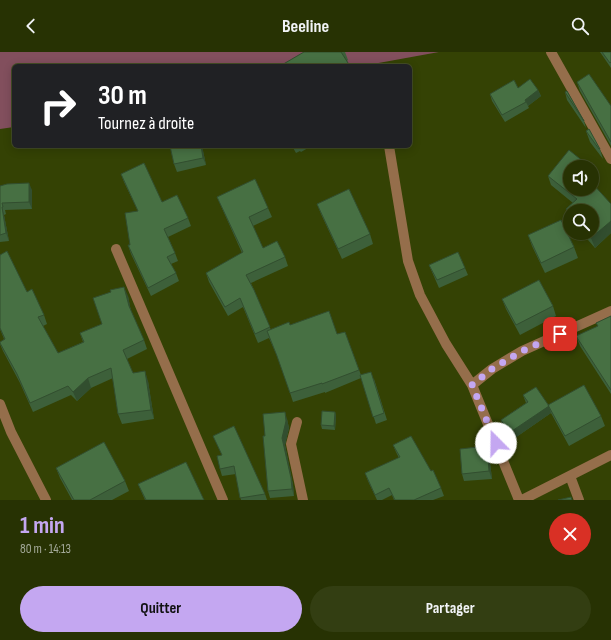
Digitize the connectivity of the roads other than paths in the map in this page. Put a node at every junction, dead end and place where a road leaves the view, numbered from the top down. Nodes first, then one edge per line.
1 (551, 52) edge
2 (388, 148) edge
3 (611, 159) edge
4 (116, 249) dead end
5 (611, 311) edge
6 (472, 385) junction
7 (0, 404) edge
8 (297, 422) dead end
9 (611, 455) edge
10 (570, 476) junction
11 (46, 500) edge
12 (223, 500) edge
13 (302, 500) edge
14 (520, 500) edge
15 (579, 500) edge

1 - 3 street
2 - 6 street
4 - 12 street
5 - 6 street
6 - 14 street
7 - 11 street
8 - 13 street
9 - 10 street
10 - 14 street
10 - 15 street

